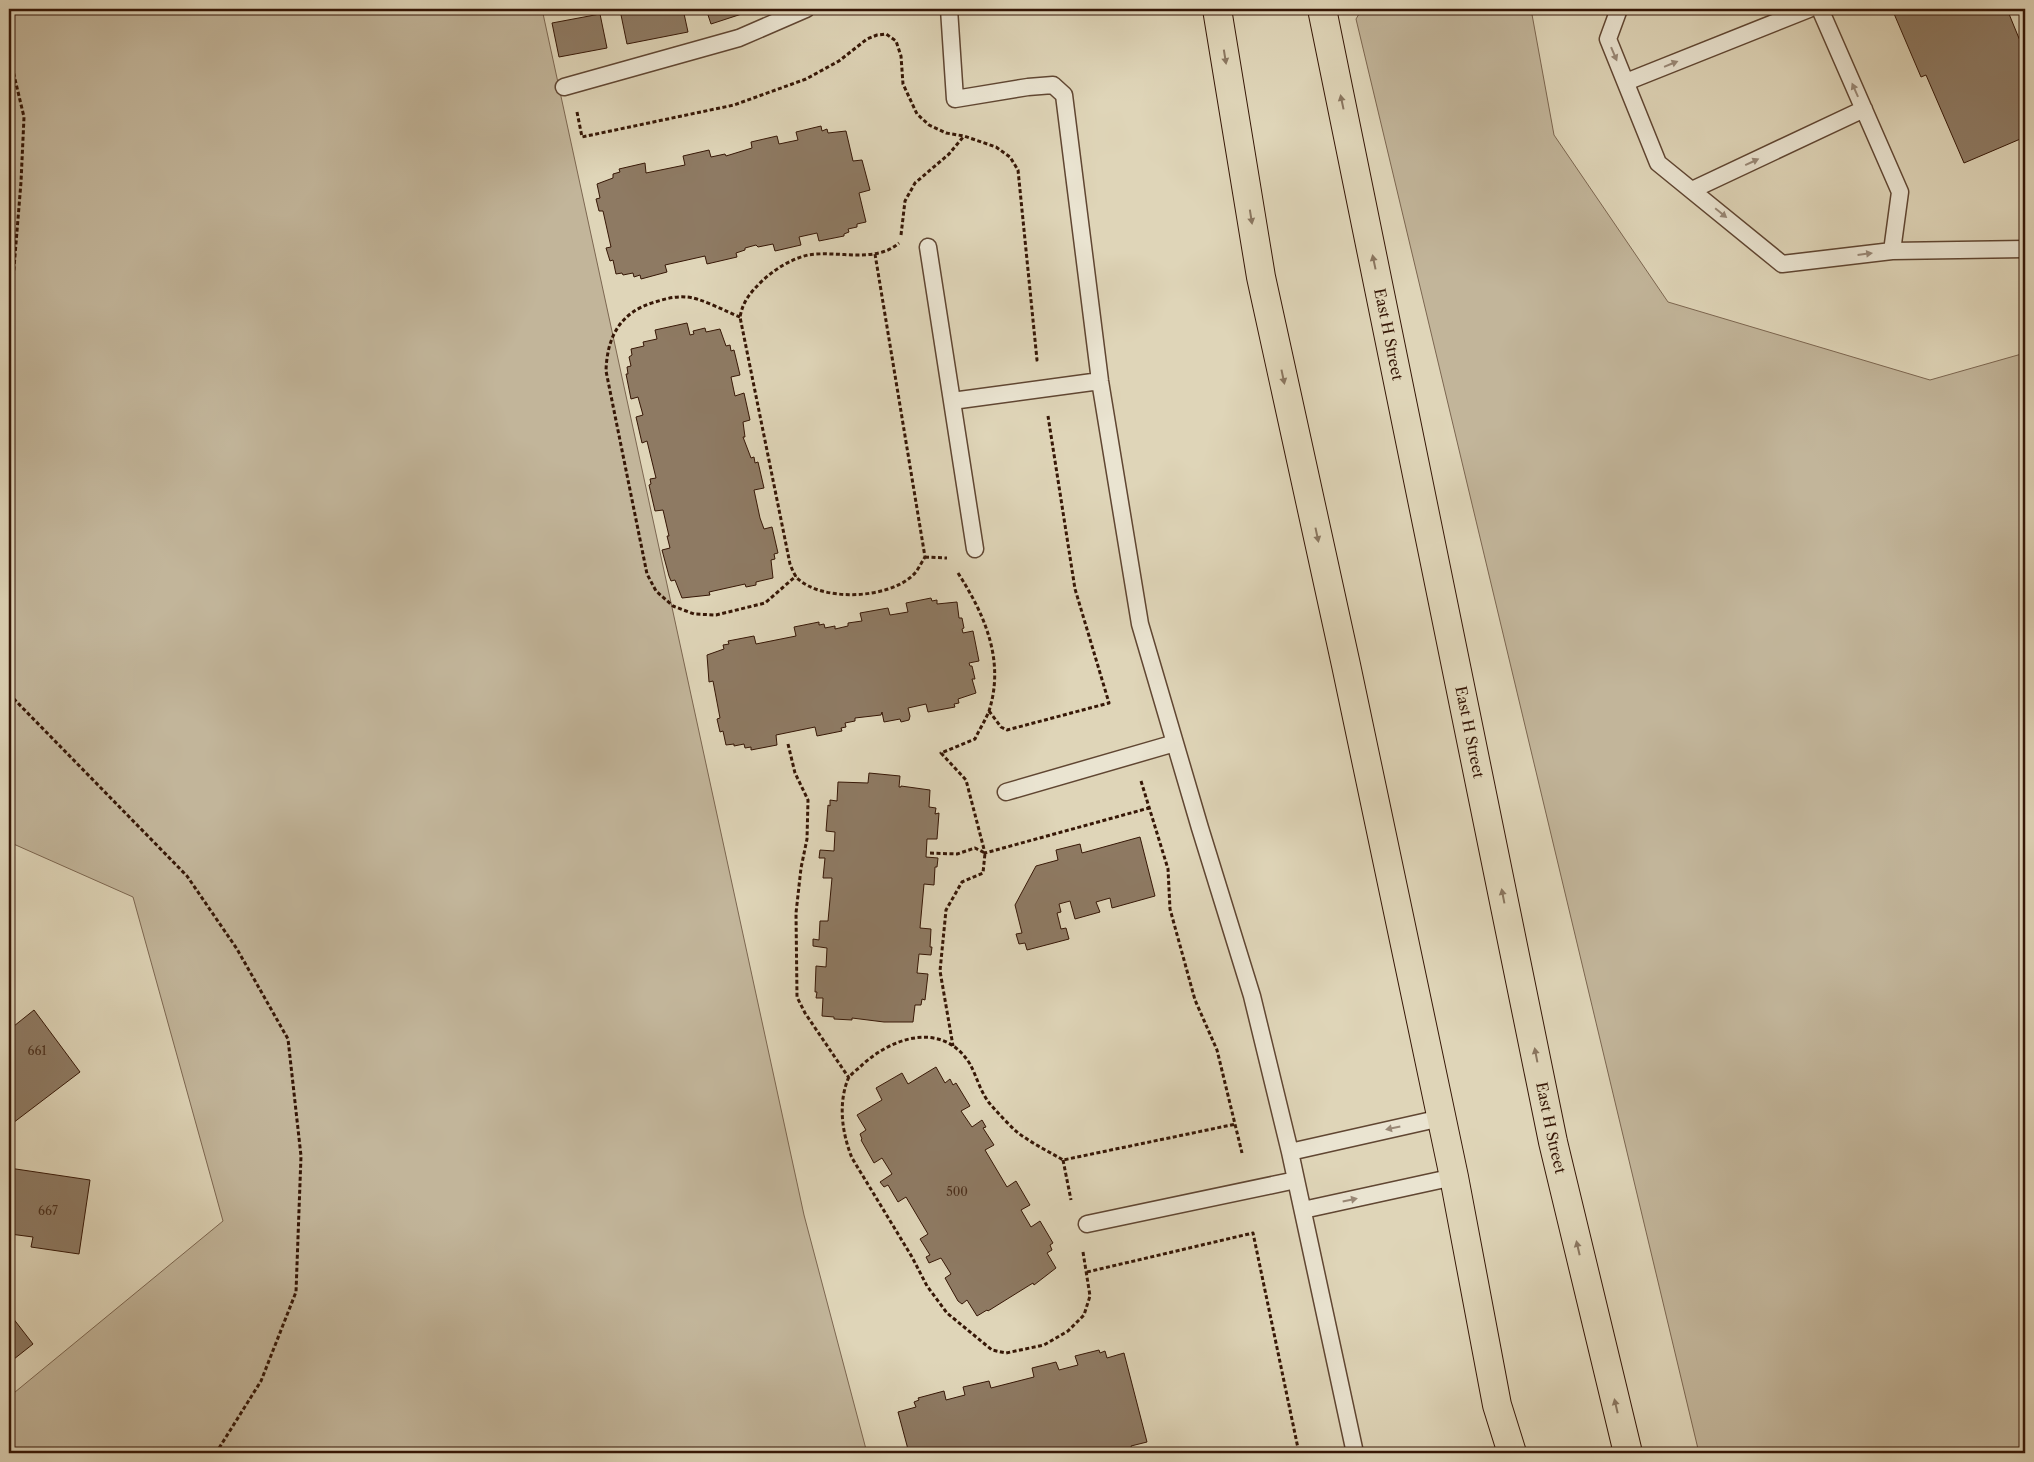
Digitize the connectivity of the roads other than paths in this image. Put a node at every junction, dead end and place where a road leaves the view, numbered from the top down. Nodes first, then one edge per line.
1 (806, 9) edge
2 (949, 9) edge
3 (1217, 9) edge
4 (1322, 9) edge
5 (1619, 9) edge
6 (1809, 9) edge
7 (1820, 9) edge
8 (1626, 82) junction
9 (564, 87) dead end
10 (1864, 110) junction
11 (1692, 190) junction
12 (928, 247) dead end
13 (2025, 249) edge
14 (1892, 251) junction
15 (1100, 381) junction
16 (952, 401) junction
17 (975, 549) dead end
18 (1175, 743) junction
19 (1006, 792) dead end
20 (1441, 1118) junction
21 (1290, 1152) junction
22 (1454, 1177) junction
23 (1296, 1180) junction
24 (1303, 1210) junction
25 (1087, 1224) dead end
26 (1355, 1453) edge
27 (1512, 1453) edge
28 (1628, 1453) edge

1 - 9 lane
2 - 15 lane
3 -> 20 main road
28 -> 4 main road, East H Street
5 -> 8 lane
8 -> 6 lane
10 -> 7 lane
8 - 11 lane
11 -> 10 lane
10 - 14 lane
11 -> 14 lane
12 - 16 lane
13 - 14 lane
15 - 16 lane
15 - 18 lane
16 - 17 lane
18 - 19 lane
18 - 21 lane
20 -> 21 lane
20 - 22 main road
21 - 23 lane
24 -> 22 lane
22 - 27 main road
23 - 24 lane
23 - 25 lane
24 - 26 lane

